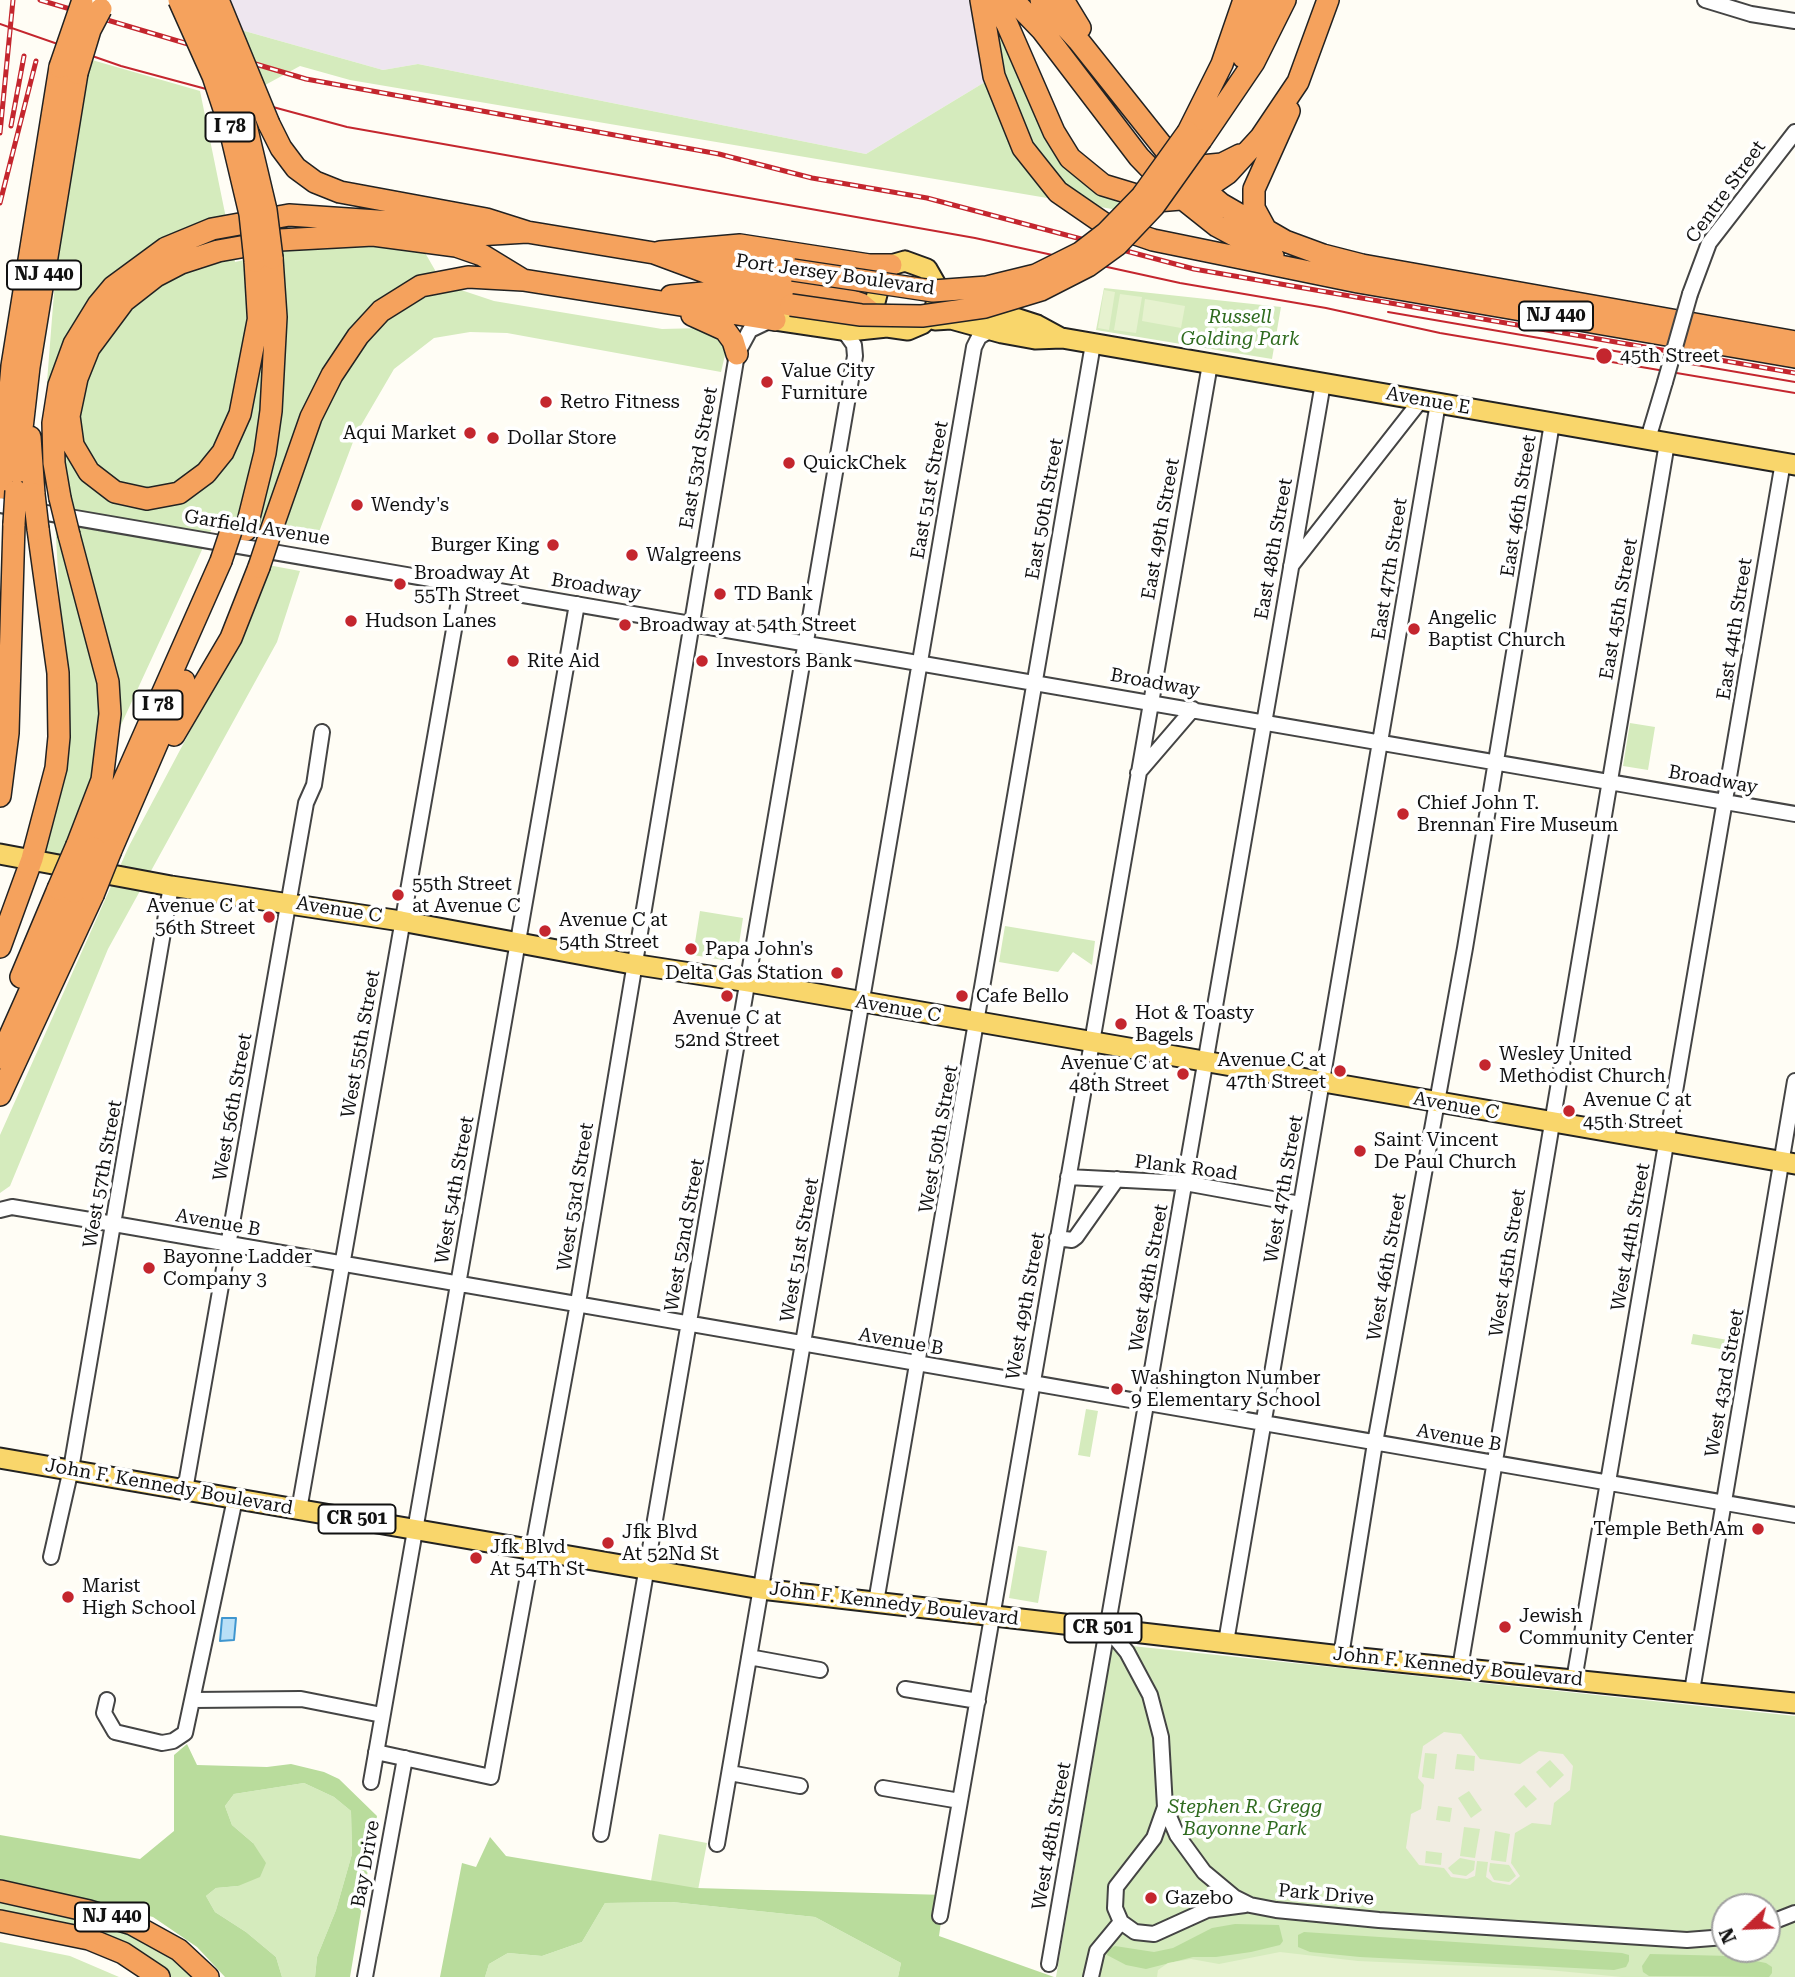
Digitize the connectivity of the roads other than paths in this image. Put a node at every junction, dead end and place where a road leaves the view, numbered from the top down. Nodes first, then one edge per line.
1 (179, 0) edge
2 (198, 0) edge
3 (218, 0) edge
4 (981, 0) edge
5 (993, 0) edge
6 (1013, 0) edge
7 (1041, 0) edge
8 (1063, 0) edge
9 (1244, 0) edge
10 (1328, 0) edge
11 (1705, 0) edge
12 (1279, 1) edge
13 (93, 3) edge
14 (1795, 21) edge
15 (69, 70) junction
16 (1298, 82) junction
17 (1129, 107) junction
18 (1795, 132) edge
19 (1194, 136) junction
20 (1164, 152) junction
21 (1246, 153) junction
22 (1156, 176) junction
23 (1203, 190) junction
24 (1129, 196) junction
25 (1181, 199) junction
26 (527, 232) junction
27 (1267, 232) junction
28 (654, 253) junction
29 (264, 259) junction
30 (886, 272) junction
31 (708, 273) junction
32 (1317, 273) junction
33 (933, 275) junction
34 (523, 279) junction
35 (825, 292) junction
36 (648, 299) junction
37 (259, 316) junction
38 (775, 320) junction
39 (880, 320) junction
40 (922, 324) junction
41 (844, 331) junction
42 (989, 331) junction
43 (1062, 338) junction
44 (1795, 342) edge
45 (1093, 344) junction
46 (737, 354) junction
47 (1795, 357) edge
48 (1210, 364) junction
49 (20, 366) junction
50 (1323, 383) junction
51 (1429, 402) junction
52 (0, 416) edge
53 (1552, 423) junction
54 (1657, 441) junction
55 (1789, 464) edge
56 (13, 494) edge
57 (7, 520) edge
58 (239, 529) junction
59 (227, 562) junction
60 (1291, 567) junction
61 (461, 584) junction
62 (508, 593) joint
63 (577, 604) junction
64 (691, 622) junction
65 (805, 643) junction
66 (920, 662) junction
67 (1035, 682) junction
68 (1149, 702) junction
69 (1193, 709) junction
70 (1263, 722) junction
71 (322, 732) dead end
72 (1380, 742) junction
73 (1496, 762) junction
74 (1137, 775) junction
75 (1609, 782) junction
76 (0, 796) edge
77 (135, 799) junction
78 (1726, 802) junction
79 (1795, 814) edge
80 (94, 847) junction
81 (0, 854) edge
82 (33, 859) junction
83 (171, 886) junction
84 (75, 892) junction
85 (288, 902) junction
86 (401, 920) junction
87 (518, 943) junction
88 (0, 947) edge
89 (632, 964) junction
90 (749, 982) junction
91 (862, 1002) junction
92 (978, 1023) junction
93 (0, 1026) edge
94 (1091, 1043) junction
95 (0, 1058) edge
96 (1208, 1063) junction
97 (1795, 1081) edge
98 (1322, 1083) junction
99 (0, 1095) edge
100 (1438, 1103) junction
101 (1550, 1122) junction
102 (1668, 1142) junction
103 (1788, 1163) edge
104 (1068, 1177) junction
105 (1117, 1179) junction
106 (1185, 1183) junction
107 (1300, 1204) junction
108 (0, 1210) edge
109 (114, 1224) junction
110 (1057, 1238) junction
111 (228, 1244) junction
112 (343, 1264) junction
113 (459, 1283) junction
114 (578, 1303) junction
115 (690, 1323) junction
116 (803, 1344) junction
117 (919, 1365) junction
118 (1032, 1385) junction
119 (1147, 1405) junction
120 (1263, 1425) junction
121 (1375, 1443) junction
122 (0, 1458) edge
123 (1494, 1464) junction
124 (71, 1469) junction
125 (1608, 1484) junction
126 (185, 1490) junction
127 (235, 1499) junction
128 (1724, 1503) junction
129 (299, 1510) junction
130 (1795, 1515) edge
131 (415, 1529) junction
132 (531, 1551) junction
133 (51, 1557) dead end
134 (647, 1569) junction
135 (761, 1589) junction
136 (876, 1602) junction
137 (992, 1615) junction
138 (1108, 1629) junction
139 (1226, 1642) junction
140 (1341, 1656) junction
141 (749, 1657) junction
142 (1460, 1668) junction
143 (820, 1670) dead end
144 (1574, 1679) junction
145 (905, 1689) dead end
146 (1692, 1691) junction
147 (107, 1700) dead end
148 (192, 1700) junction
149 (978, 1701) junction
150 (1795, 1703) edge
151 (382, 1715) junction
152 (376, 1752) junction
153 (405, 1758) junction
154 (730, 1773) junction
155 (371, 1782) dead end
156 (800, 1786) dead end
157 (883, 1788) dead end
158 (960, 1801) junction
159 (1165, 1807) junction
160 (601, 1834) dead end
161 (717, 1844) dead end
162 (0, 1891) edge
163 (1251, 1905) junction
164 (940, 1916) dead end
165 (0, 1920) edge
166 (1121, 1922) junction
167 (1711, 1937) edge
168 (1049, 1964) dead end
169 (159, 1977) edge
170 (208, 1977) edge
171 (365, 1977) edge
172 (1091, 1977) edge

1 - 29 highway, I 78, bridge
2 - 29 highway, I 78, bridge
3 - 26 highway, bridge
4 - 32 highway
5 - 24 highway
6 - 22 highway, NJ 440
7 - 17 highway, NJ 440
8 - 17 highway
9 - 19 highway, Port Jersey Boulevard
10 - 16 highway
11 - 14 street
12 - 19 highway, Port Jersey Boulevard
13 - 15 highway, NJ 440, bridge
15 - 49 highway, NJ 440
15 - 49 highway, NJ 440
16 - 21 highway
16 - 27 highway
17 - 20 highway, NJ 440
18 - 54 street, Centre Street, bridge
19 - 28 highway, Port Jersey Boulevard, bridge
19 - 36 highway, Port Jersey Boulevard, bridge
20 - 21 highway
20 - 22 highway
20 - 23 highway, NJ 440
21 - 23 highway
22 - 24 highway
22 - 25 highway, NJ 440
23 - 25 highway
23 - 27 highway, NJ 440
24 - 25 highway
25 - 32 highway, NJ 440
26 - 28 highway
26 - 80 highway, bridge
27 - 44 highway, NJ 440
28 - 30 highway
28 - 31 highway
29 - 37 highway, I 78
29 - 58 highway, I 78
30 - 33 main road
30 - 35 highway
30 - 39 main road
31 - 35 highway
31 - 36 highway
32 - 47 highway, NJ 440
33 - 40 main road
33 - 43 main road, Avenue E
34 - 36 highway
34 - 37 highway
34 - 77 highway, bridge
35 - 39 highway
36 - 38 highway
36 - 46 highway
37 - 58 highway, I 78
38 - 41 main road
38 - 46 street, East 53rd Street
39 - 40 main road
39 - 41 main road
40 - 42 main road, Avenue E
41 - 65 street, West 52nd Street
42 - 43 main road, Avenue E
42 - 66 street, East 51st Street
43 - 45 main road, Avenue E
45 - 48 main road, Avenue E
45 - 67 street, East 50th Street
46 - 64 street, East 53rd Street
48 - 50 main road, Avenue E
48 - 68 street, East 49th Street
49 - 52 highway
49 - 56 highway
49 - 56 highway, NJ 440
50 - 51 main road, Avenue E
50 - 60 street, East 48th Street
51 - 53 main road, Avenue E
51 - 60 street
51 - 72 street, East 47th Street
53 - 54 main road, Avenue E
53 - 73 street, East 46th Street
54 - 55 main road, Avenue E
54 - 75 street, East 45th Street
55 - 78 street, East 44th Street
56 - 57 highway, NJ 440, bridge
56 - 61 street, Garfield Avenue
56 - 82 highway, bridge
57 - 76 highway, NJ 440
58 - 59 highway, I 78, bridge
59 - 77 highway, I 78
59 - 80 highway, I 78
60 - 70 street, East 48th Street
61 - 62 street, Garfield Avenue
61 - 86 street, West 55th Street
62 - 63 street, Broadway
63 - 64 street, Broadway
63 - 87 street, West 54th Street
64 - 65 street, Broadway
64 - 89 street, West 53rd Street
65 - 66 street, Broadway
65 - 90 street, West 52nd Street
66 - 67 street, Broadway
66 - 91 street, West 51st Street
67 - 68 street, Broadway
67 - 92 street, West 50th Street
68 - 69 street, Broadway
68 - 74 street, West 49th Street
69 - 70 street, Broadway
69 - 74 street
70 - 72 street, Broadway
70 - 96 street, West 48th Street
71 - 85 street, West 56th Street
72 - 73 street, Broadway
72 - 98 street, West 47th Street
73 - 75 street, Broadway
73 - 100 street, West 46th Street
74 - 94 street, West 49th Street
75 - 78 street, Broadway
75 - 101 street, West 45th Street
77 - 80 highway, I 78
78 - 79 street, Broadway
78 - 102 street, West 44th Street
80 - 84 highway, I 78, bridge
80 - 84 highway, bridge
81 - 82 main road, Avenue C
82 - 83 main road, Avenue C
82 - 88 highway
83 - 85 main road, Avenue C
83 - 109 street, West 57th Street
84 - 93 highway
84 - 95 highway, I 78
84 - 99 highway, I 78
85 - 86 main road, Avenue C
85 - 111 street, West 56th Street
86 - 87 main road, Avenue C
86 - 112 street, West 55th Street
87 - 89 main road, Avenue C
87 - 113 street, West 54th Street
89 - 90 main road, Avenue C
89 - 114 street, West 53rd Street
90 - 91 main road, Avenue C
90 - 115 street, West 52nd Street
91 - 92 main road, Avenue C
91 - 116 street, West 51st Street
92 - 94 main road, Avenue C
92 - 117 street, West 50th Street
94 - 96 main road, Avenue C
94 - 104 street, West 49th Street
96 - 98 main road, Avenue C
96 - 106 street, West 48th Street
97 - 103 street, West 43rd Street
98 - 100 main road, Avenue C
98 - 107 street, West 47th Street
100 - 101 main road, Avenue C
100 - 121 street, West 46th Street
101 - 102 main road, Avenue C
101 - 123 street, West 45th Street
102 - 103 main road, Avenue C
102 - 125 street, West 44th Street
103 - 128 street, West 43rd Street
104 - 105 street, Plank Road
104 - 110 street, West 49th Street
105 - 106 street, Plank Road
105 - 110 street
106 - 107 street, Plank Road
106 - 119 street, West 48th Street
107 - 120 street, West 47th Street
108 - 109 street, Avenue B
109 - 111 street, Avenue B
109 - 124 street, West 57th Street
110 - 118 street, West 49th Street
111 - 112 street, Avenue B
111 - 126 street, West 56th Street
112 - 113 street, Avenue B
112 - 129 street, West 55th Street
113 - 114 street, Avenue B
113 - 131 street, West 54th Street
114 - 115 street, Avenue B
114 - 132 street, West 53rd Street
115 - 116 street, Avenue B
115 - 134 street, West 52nd Street
116 - 117 street, Avenue B
116 - 135 street, West 51st Street
117 - 118 street, Avenue B
117 - 136 street, West 50th Street
118 - 119 street, Avenue B
118 - 137 street, West 49th Street
119 - 120 street, Avenue B
119 - 138 street, West 48th Street
120 - 121 street, Avenue B
120 - 139 street, West 47th Street
121 - 123 street, Avenue B
121 - 140 street, West 46th Street
122 - 124 main road, John F. Kennedy Boulevard / CR 501
123 - 125 street, Avenue B
123 - 142 street, West 45th Street
124 - 126 main road, John F. Kennedy Boulevard / CR 501
124 - 133 street, West 57th Street
125 - 128 street, Avenue B
125 - 144 street, West 44th Street
126 - 127 main road, John F. Kennedy Boulevard / CR 501
127 - 129 main road, John F. Kennedy Boulevard / CR 501
127 - 148 street
128 - 130 street, Avenue B
128 - 146 street, West 43rd Street
129 - 131 main road, John F. Kennedy Boulevard / CR 501
131 - 132 main road, John F. Kennedy Boulevard / CR 501
131 - 151 street, West 54th Street
132 - 134 main road, John F. Kennedy Boulevard / CR 501
132 - 153 street, West 53rd Street
134 - 135 main road, John F. Kennedy Boulevard / CR 501
134 - 160 street, West 52nd Street
135 - 136 main road, John F. Kennedy Boulevard / CR 501
135 - 141 street, West 51st Street
136 - 137 main road, John F. Kennedy Boulevard / CR 501
137 - 138 main road, John F. Kennedy Boulevard / CR 501
137 - 149 street, West 49th Street
138 - 139 main road, John F. Kennedy Boulevard / CR 501
138 - 159 street, Park Drive
138 - 168 street, West 48th Street
139 - 140 main road, John F. Kennedy Boulevard / CR 501
140 - 142 main road, John F. Kennedy Boulevard / CR 501
141 - 143 street
141 - 154 street, West 51st Street
142 - 144 main road, John F. Kennedy Boulevard / CR 501
144 - 146 main road, John F. Kennedy Boulevard / CR 501
145 - 149 street
146 - 150 main road, John F. Kennedy Boulevard / CR 501
147 - 148 street
148 - 151 street
149 - 158 street, West 49th Street
151 - 152 street, West 54th Street
152 - 153 street
152 - 155 street, West 54th Street
153 - 171 street, Bay Drive
154 - 156 street
154 - 161 street, West 51st Street
157 - 158 street
158 - 164 street, West 49th Street
159 - 163 street, Park Drive
159 - 166 street
162 - 170 highway, NJ 440
163 - 166 street
163 - 167 street, Park Drive
165 - 169 highway, NJ 440
166 - 172 street

